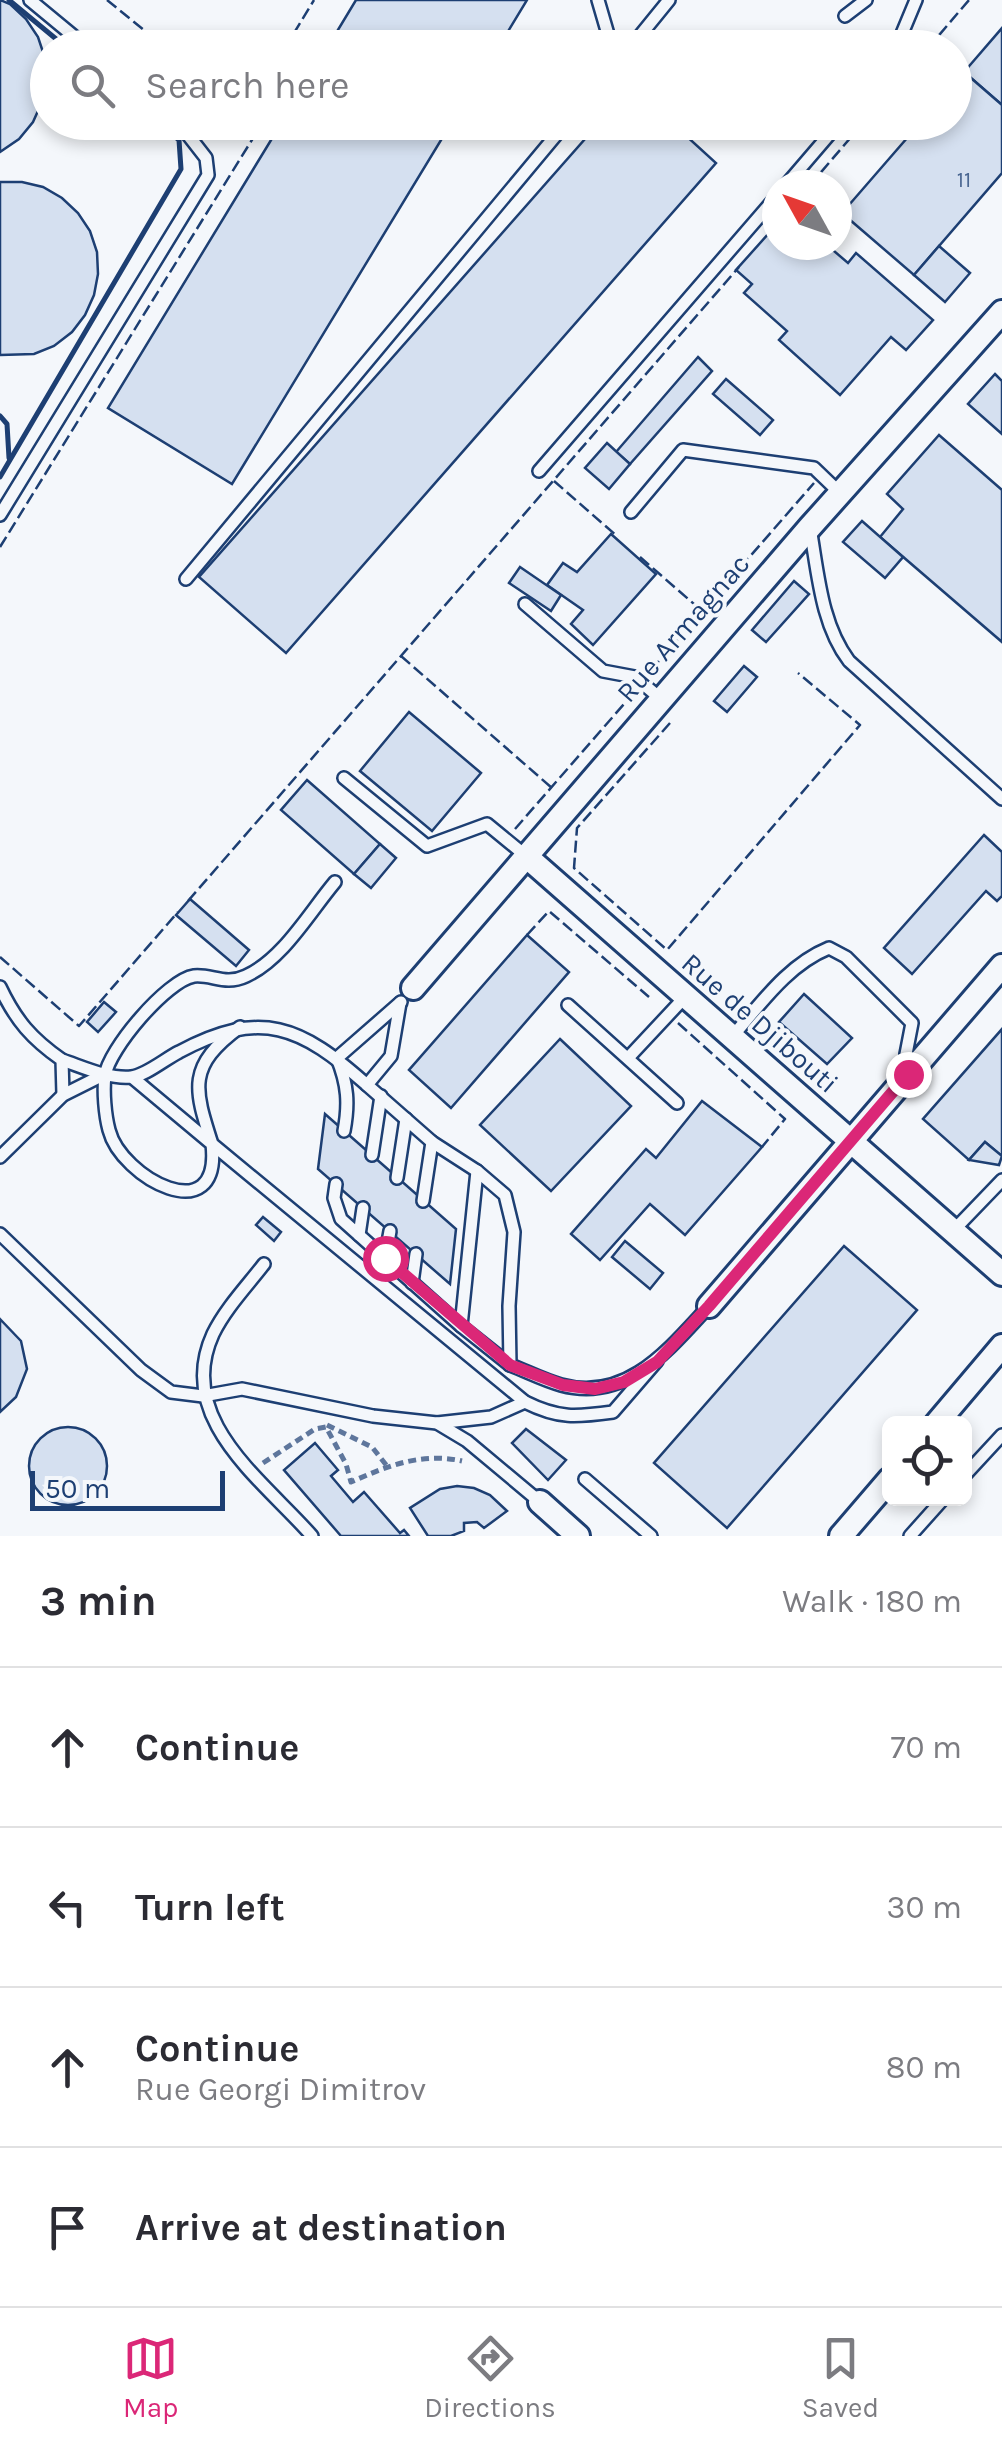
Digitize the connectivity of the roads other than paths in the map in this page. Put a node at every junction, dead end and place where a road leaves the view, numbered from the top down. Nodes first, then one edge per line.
1 (30, 0) edge
2 (598, 0) edge
3 (670, 0) edge
4 (866, 0) edge
5 (916, 0) edge
6 (845, 16) dead end
7 (66, 30) edge
8 (607, 30) edge
9 (645, 30) edge
10 (904, 30) edge
11 (192, 140) edge
12 (552, 140) edge
13 (825, 140) edge
14 (799, 170) edge
15 (762, 213) edge
16 (1002, 312) edge
17 (540, 470) dead end
18 (840, 493) junction
19 (631, 512) dead end
20 (0, 516) edge
21 (810, 527) junction
22 (186, 578) dead end
23 (525, 604) dead end
24 (661, 699) junction
25 (344, 778) dead end
26 (1002, 799) edge
27 (526, 856) junction
28 (334, 882) dead end
29 (1002, 966) edge
30 (0, 987) edge
31 (407, 995) junction
32 (685, 997) junction
33 (568, 1006) dead end
34 (240, 1028) junction
35 (731, 1038) junction
36 (338, 1058) junction
37 (628, 1058) junction
38 (62, 1060) junction
39 (105, 1074) junction
40 (908, 1074) junction
41 (133, 1078) junction
42 (367, 1085) junction
43 (63, 1094) junction
44 (381, 1096) junction
45 (677, 1103) dead end
46 (406, 1119) junction
47 (344, 1132) dead end
48 (432, 1142) junction
49 (850, 1142) junction
50 (212, 1144) junction
51 (372, 1155) dead end
52 (0, 1157) edge
53 (478, 1172) junction
54 (397, 1178) dead end
55 (1002, 1180) edge
56 (336, 1184) dead end
57 (424, 1201) dead end
58 (363, 1208) dead end
59 (390, 1231) dead end
60 (953, 1231) junction
61 (0, 1234) edge
62 (359, 1235) junction
63 (416, 1254) dead end
64 (385, 1258) junction
65 (264, 1264) dead end
66 (1002, 1274) edge
67 (412, 1283) junction
68 (709, 1306) joint
69 (461, 1326) junction
70 (1002, 1346) edge
71 (657, 1362) junction
72 (510, 1365) junction
73 (204, 1396) junction
74 (525, 1402) junction
75 (943, 1416) edge
76 (437, 1423) junction
77 (1002, 1434) edge
78 (972, 1467) edge
79 (586, 1479) dead end
80 (882, 1487) edge
81 (540, 1502) joint
82 (937, 1506) edge
83 (312, 1536) edge
84 (578, 1536) edge
85 (651, 1536) edge
86 (840, 1536) edge
87 (910, 1536) edge

1 - 7 lane
2 - 8 lane
3 - 9 lane
4 - 6 lane
5 - 10 lane
11 - 20 lane
12 - 22 lane
13 - 14 lane
15 - 17 lane
16 - 18 street, Rue Armagnac
18 - 19 lane
18 - 21 street, Rue Armagnac
21 - 24 street, Rue Armagnac
21 - 26 lane
23 - 24 lane
24 - 27 street, Rue Armagnac
25 - 27 lane
27 - 31 street, Rue Armagnac
27 - 32 street, Rue de Djibouti
28 - 39 lane
29 - 40 street
30 - 38 lane
31 - 36 lane
31 - 42 lane
32 - 35 street, Rue de Djibouti
32 - 37 lane
33 - 37 lane
34 - 36 lane
34 - 41 lane
34 - 50 lane
35 - 40 lane
35 - 49 street, Rue de Djibouti
36 - 42 lane
36 - 47 lane
37 - 45 lane
38 - 39 lane
38 - 43 lane
39 - 41 lane
39 - 43 lane
39 - 50 lane
40 - 49 street
41 - 50 lane
42 - 44 lane
43 - 52 lane
44 - 46 lane
44 - 51 lane
46 - 48 lane
46 - 54 lane
48 - 53 lane
48 - 57 lane
49 - 60 street, Rue de Djibouti
49 - 68 street
50 - 74 lane
53 - 69 lane
53 - 72 lane
55 - 60 lane
56 - 62 lane
58 - 62 lane
59 - 64 lane
60 - 66 street, Rue de Djibouti
61 - 73 lane
62 - 64 lane
63 - 67 lane
64 - 67 lane
65 - 73 lane
67 - 69 lane
68 - 71 lane
69 - 72 lane
70 - 75 street
71 - 72 lane
71 - 74 lane
73 - 76 lane
73 - 83 lane
74 - 76 lane
76 - 81 lane
77 - 78 lane
79 - 85 lane
80 - 86 street
81 - 84 street
82 - 87 lane

